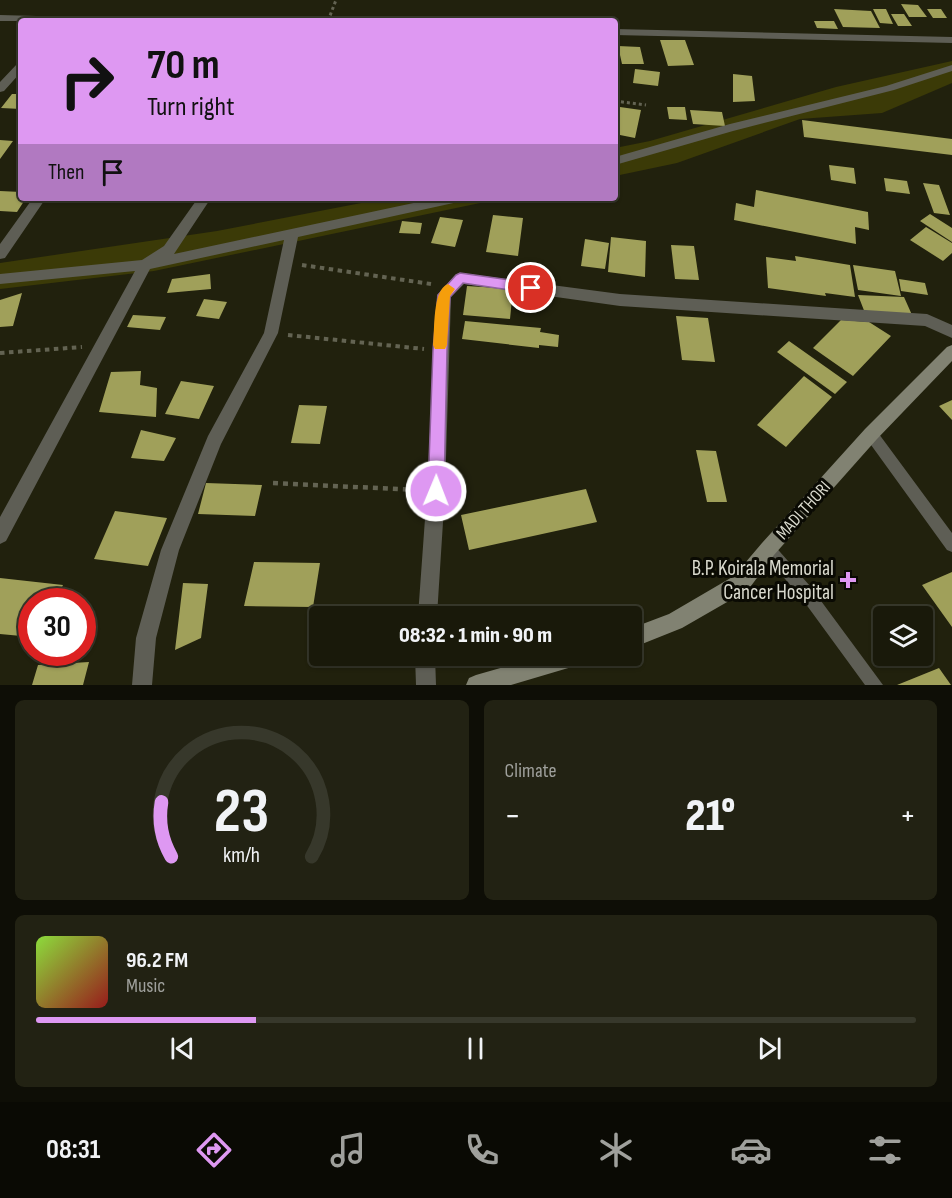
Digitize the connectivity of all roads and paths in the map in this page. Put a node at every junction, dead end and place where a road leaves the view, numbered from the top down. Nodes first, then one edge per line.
1 (336, 0) edge
2 (0, 18) edge
3 (329, 18) edge
4 (18, 19) edge
5 (618, 32) edge
6 (952, 40) edge
7 (952, 68) edge
8 (18, 69) edge
9 (0, 89) edge
10 (618, 101) edge
11 (646, 105) dead end
12 (618, 160) edge
13 (38, 201) edge
14 (204, 201) edge
15 (444, 201) edge
16 (292, 233) junction
17 (0, 254) edge
18 (286, 263) junction
19 (146, 265) junction
20 (0, 279) edge
21 (449, 287) junction
22 (952, 332) edge
23 (271, 333) junction
24 (104, 345) junction
25 (440, 350) junction
26 (952, 351) edge
27 (0, 353) edge
28 (871, 434) junction
29 (273, 483) dead end
30 (436, 491) junction
31 (0, 535) edge
32 (952, 545) edge
33 (768, 549) junction
34 (428, 606) edge
35 (642, 634) edge
36 (425, 666) edge
37 (541, 666) edge
38 (141, 685) edge
39 (426, 685) edge
40 (476, 685) edge
41 (875, 685) edge

1 - 3 path
2 - 4 street
5 - 6 street
7 - 12 street
8 - 9 street
10 - 11 path
13 - 17 street
14 - 19 street
15 - 16 street
16 - 18 street
16 - 19 street
18 - 21 path
18 - 23 street
19 - 20 street
19 - 24 street
21 - 22 street
21 - 25 street
23 - 25 path
23 - 38 street
24 - 27 path
24 - 31 street
25 - 30 street
26 - 28 main road, MADI THORI
28 - 32 lane
28 - 33 main road, MADI THORI
29 - 30 path
30 - 34 street
33 - 35 main road, MADI THORI
33 - 41 lane
36 - 39 street
37 - 40 main road

